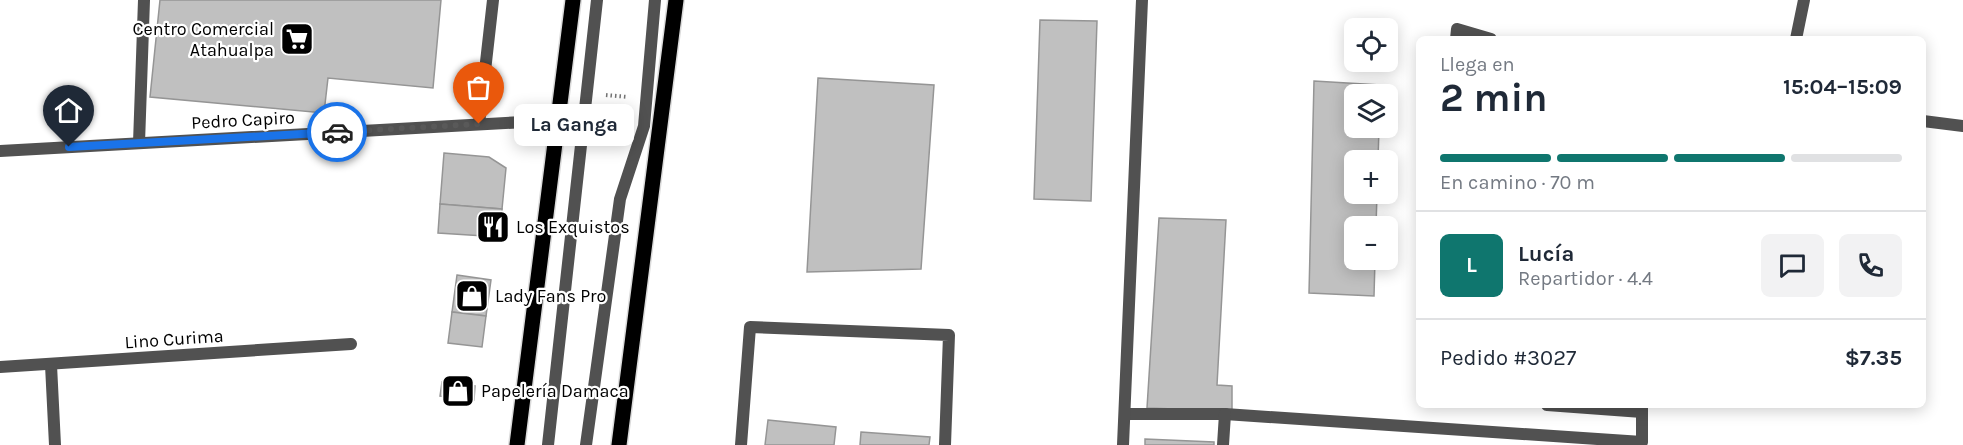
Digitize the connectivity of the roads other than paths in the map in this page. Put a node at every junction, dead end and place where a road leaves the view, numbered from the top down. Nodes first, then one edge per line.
1 (144, 0) edge
2 (493, 0) edge
3 (573, 0) edge
4 (597, 0) edge
5 (655, 0) edge
6 (676, 0) edge
7 (1142, 0) edge
8 (1804, 0) edge
9 (1456, 36) edge
10 (1481, 36) edge
11 (1797, 36) edge
12 (560, 120) junction
13 (1926, 121) edge
14 (479, 124) junction
15 (1963, 126) edge
16 (139, 143) junction
17 (0, 151) edge
18 (351, 344) dead end
19 (51, 365) junction
20 (0, 367) edge
21 (1642, 408) edge
22 (1125, 414) junction
23 (1225, 414) junction
24 (55, 445) edge
25 (517, 445) edge
26 (548, 445) edge
27 (586, 445) edge
28 (618, 445) edge
29 (741, 445) edge
30 (945, 445) edge
31 (1123, 445) edge
32 (1223, 445) edge

1 - 16 street
2 - 14 street
3 - 12 main road
4 - 26 street
5 - 27 street
6 - 28 main road
7 - 22 street
8 - 11 street
9 - 10 street
12 - 14 street, Pedro Capiro
12 - 25 main road
13 - 15 street
14 - 16 street, Pedro Capiro
16 - 17 street, Pedro Capiro
18 - 19 street, Lino Curima
19 - 20 street, Lino Curima
19 - 24 street
21 - 23 street
22 - 23 street
22 - 31 street
23 - 32 street
29 - 30 street

